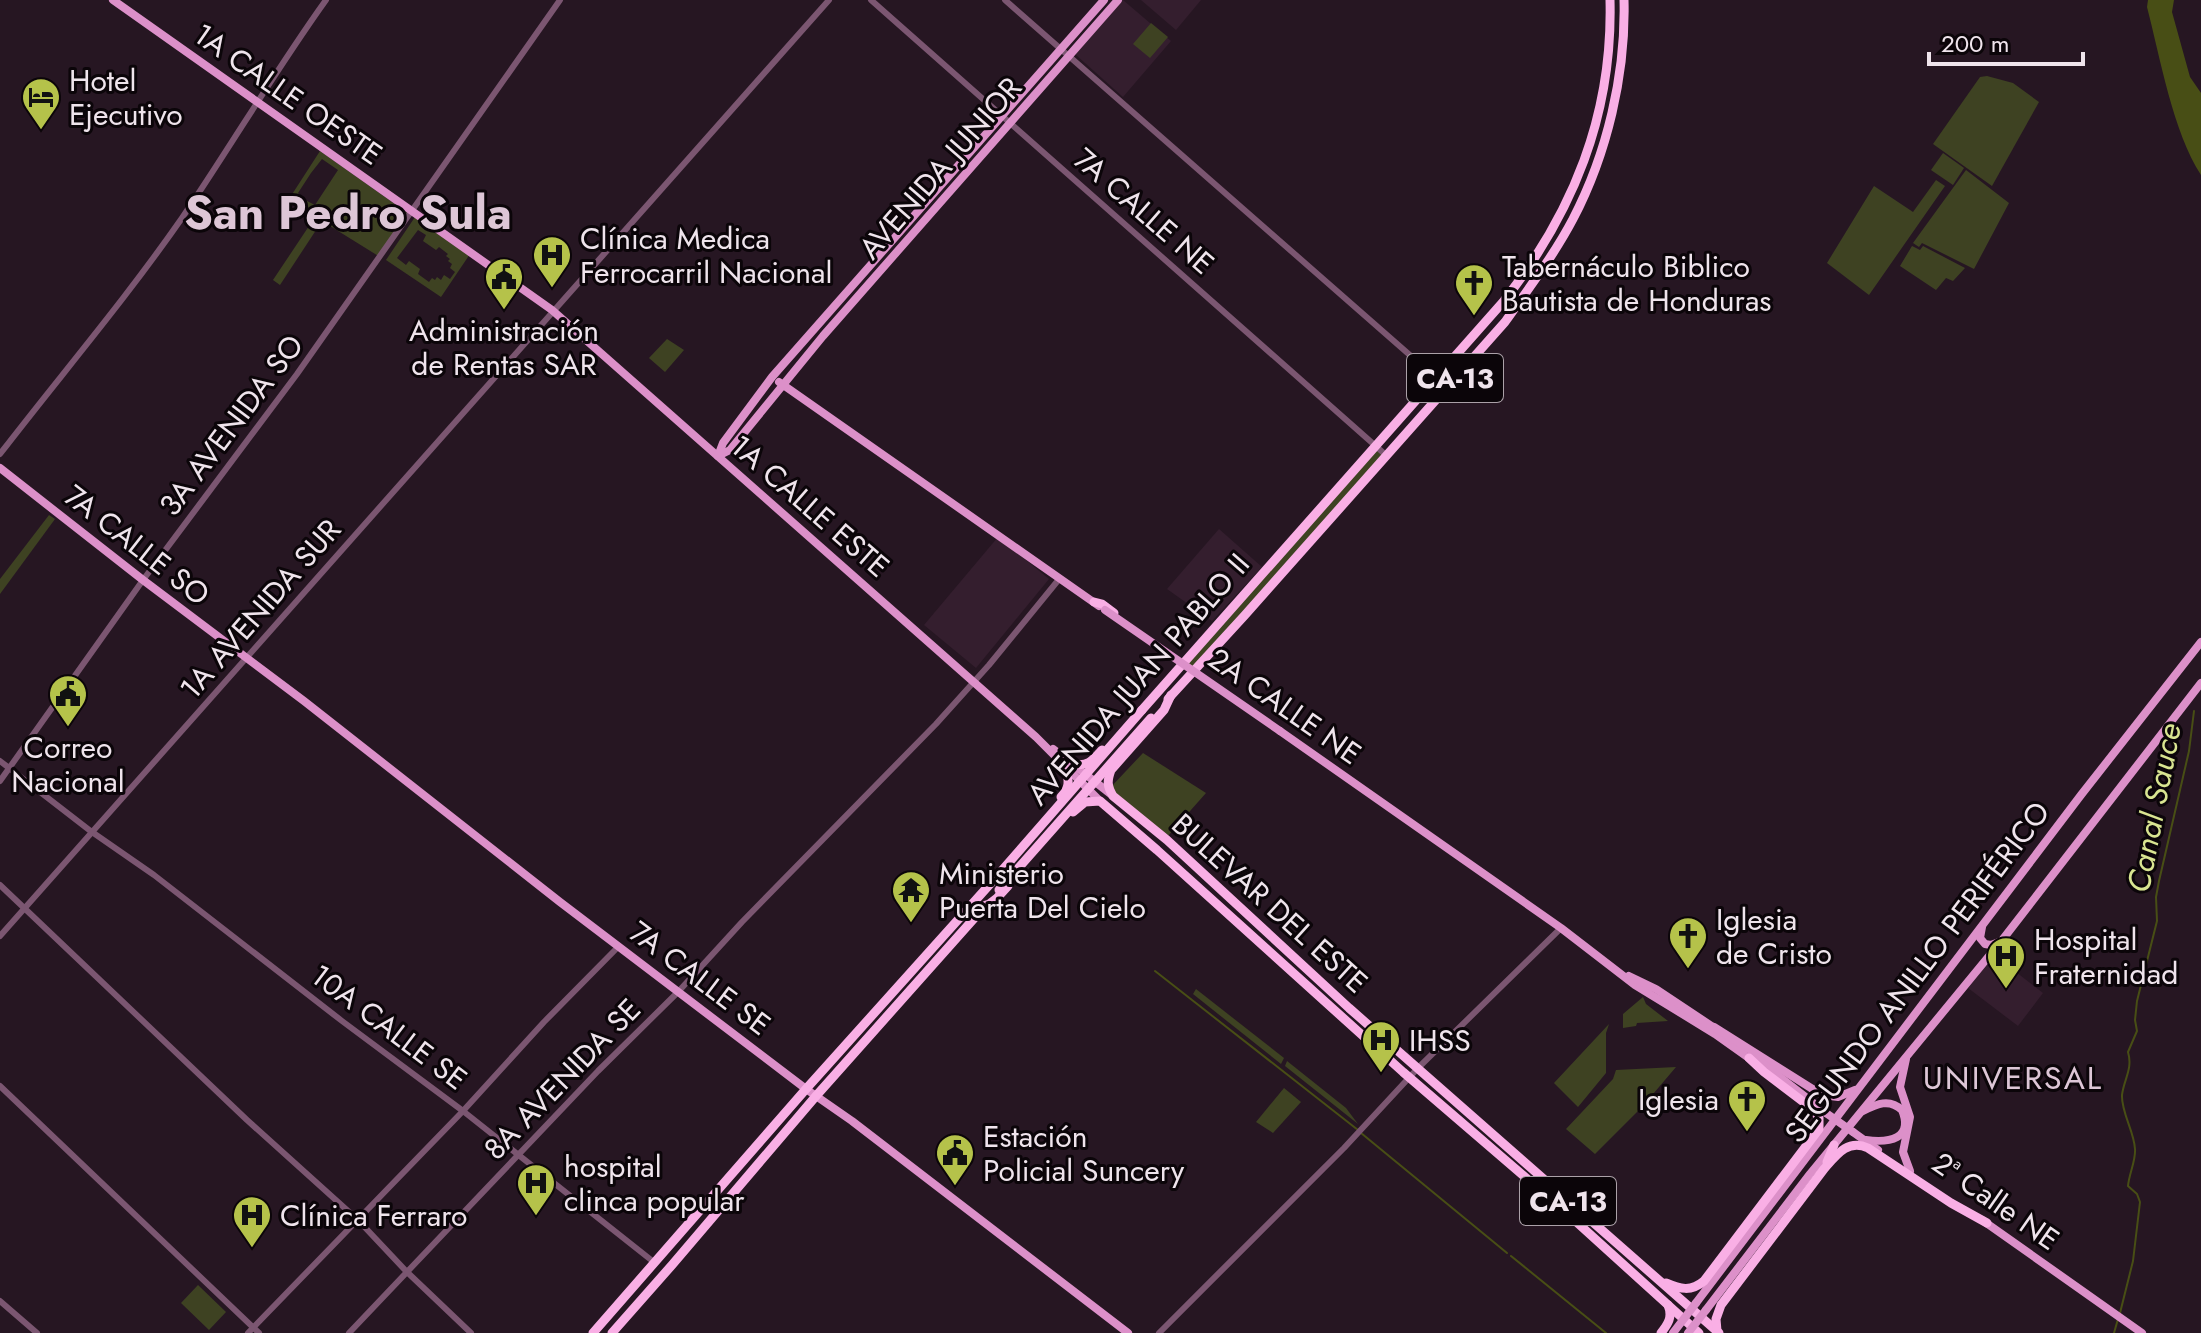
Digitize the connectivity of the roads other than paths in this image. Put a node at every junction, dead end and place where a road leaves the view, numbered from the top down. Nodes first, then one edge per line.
1 (113, 0) edge
2 (326, 0) edge
3 (560, 0) edge
4 (829, 0) edge
5 (871, 0) edge
6 (1005, 0) edge
7 (1104, 0) edge
8 (1118, 0) edge
9 (1610, 0) edge
10 (1624, 0) edge
11 (1061, 49) junction
12 (1069, 56) junction
13 (257, 101) junction
14 (1002, 115) junction
15 (1011, 123) junction
16 (413, 211) junction
17 (552, 310) junction
18 (772, 377) junction
19 (1436, 378) junction
20 (782, 384) junction
21 (1376, 445) junction
22 (0, 454) edge
23 (718, 456) junction
24 (1387, 456) junction
25 (0, 468) edge
26 (1060, 578) junction
27 (143, 580) junction
28 (1094, 602) junction
29 (2201, 642) edge
30 (1193, 652) junction
31 (1210, 653) junction
32 (247, 657) junction
33 (1171, 657) junction
34 (1171, 677) junction
35 (1204, 680) junction
36 (974, 682) junction
37 (2201, 683) edge
38 (1180, 685) junction
39 (1162, 688) junction
40 (1171, 695) junction
41 (1284, 734) junction
42 (1108, 743) junction
43 (1125, 755) junction
44 (0, 761) edge
45 (1070, 766) junction
46 (9, 768) junction
47 (0, 781) edge
48 (1113, 796) junction
49 (1100, 801) junction
50 (1050, 810) junction
51 (1064, 823) junction
52 (92, 832) junction
53 (0, 885) edge
54 (995, 886) junction
55 (979, 904) junction
56 (24, 908) junction
57 (1984, 923) junction
58 (1561, 928) junction
59 (0, 936) edge
60 (2003, 939) junction
61 (618, 947) junction
62 (1621, 972) junction
63 (678, 992) junction
64 (1651, 996) joint
65 (888, 998) junction
66 (883, 1023) junction
67 (1706, 1023) junction
68 (1908, 1055) junction
69 (1749, 1058) junction
70 (1418, 1068) junction
71 (1410, 1078) junction
72 (1862, 1084) junction
73 (0, 1086) edge
74 (806, 1089) junction
75 (816, 1096) junction
76 (463, 1111) junction
77 (1824, 1112) junction
78 (1859, 1114) junction
79 (1863, 1139) junction
80 (1834, 1145) junction
81 (1903, 1145) junction
82 (1811, 1152) junction
83 (519, 1155) junction
84 (1887, 1156) junction
85 (1799, 1157) junction
86 (1824, 1169) junction
87 (1910, 1171) junction
88 (358, 1220) junction
89 (1987, 1223) junction
90 (655, 1263) junction
91 (406, 1271) junction
92 (1659, 1280) junction
93 (0, 1301) edge
94 (1666, 1302) junction
95 (254, 1331) edge
96 (1718, 1332) edge
97 (37, 1333) edge
98 (349, 1333) edge
99 (471, 1333) edge
100 (593, 1333) edge
101 (612, 1333) edge
102 (1128, 1333) edge
103 (1159, 1333) edge
104 (1661, 1333) edge
105 (1673, 1333) edge
106 (1688, 1333) edge
107 (1699, 1333) edge
108 (2142, 1333) edge

1 - 13 main road, 1A CALLE OESTE
2 - 13 street
3 - 16 street, 3A AVENIDA SO
4 - 17 street, 1A AVENIDA SUR
5 - 14 street, 7A CALLE NE
6 - 11 street
7 - 11 main road, AVENIDA JUNIOR
8 - 12 main road, AVENIDA JUNIOR
9 - 19 highway, AVENIDA JUAN PABLO II / CA-13
10 - 24 highway, AVENIDA JUAN PABLO II / CA-13
11 - 12 street
11 - 14 main road, AVENIDA JUNIOR
12 - 15 main road, AVENIDA JUNIOR
12 - 19 street
13 - 16 main road, 1A CALLE OESTE
13 - 22 street
14 - 15 street, 7A CALLE NE
14 - 18 main road, AVENIDA JUNIOR
15 - 20 main road, AVENIDA JUNIOR
15 - 21 street, 7A CALLE NE
16 - 17 main road, 1A CALLE OESTE
16 - 27 street, 3A AVENIDA SO
17 - 23 main road, 1A CALLE ESTE
17 - 32 street, 1A AVENIDA SUR
18 - 20 main road, 2A CALLE NE
18 - 23 main road, AVENIDA JUNIOR
19 - 21 highway, AVENIDA JUAN PABLO II / CA-13
20 - 23 main road, AVENIDA JUNIOR
20 - 26 main road, 2A CALLE NE
21 - 24 street, 7A CALLE NE
21 - 30 highway, AVENIDA JUAN PABLO II / CA-13
23 - 36 main road, 1A CALLE ESTE
24 - 31 highway, AVENIDA JUAN PABLO II / CA-13
25 - 27 main road, 7A CALLE SO
26 - 28 main road, 2A CALLE NE
26 - 36 street, 8A AVENIDA SE
27 - 32 main road, 7A CALLE SO
27 - 46 street, 3A AVENIDA SO
28 - 33 highway
28 - 41 main road, 2A CALLE NE, bridge
29 - 57 main road, SEGUNDO ANILLO PERIFÉRICO
30 - 33 highway
30 - 34 highway, AVENIDA JUAN PABLO II / CA-13
31 - 35 highway
31 - 38 highway, AVENIDA JUAN PABLO II / CA-13
32 - 52 street, 1A AVENIDA SUR
32 - 61 main road, 7A CALLE SE
33 - 34 highway
34 - 39 highway, AVENIDA JUAN PABLO II / CA-13
35 - 38 highway
35 - 41 highway
36 - 45 main road, 1A CALLE ESTE
36 - 63 street, 8A AVENIDA SE
37 - 60 main road, SEGUNDO ANILLO PERIFÉRICO
38 - 40 highway, AVENIDA JUAN PABLO II / CA-13
39 - 42 highway
39 - 54 highway, AVENIDA JUAN PABLO II, bridge
40 - 43 highway
40 - 54 highway, AVENIDA JUAN PABLO II, bridge
41 - 58 main road, 2A CALLE NE
42 - 43 highway
42 - 45 highway
43 - 48 highway
44 - 46 street, 10A CALLE SE
45 - 48 main road, 1A CALLE ESTE
45 - 49 main road, 1A CALLE ESTE
45 - 50 highway
46 - 47 street, 3A AVENIDA SO
46 - 52 street, 10A CALLE SE
48 - 70 highway, BULEVAR DEL ESTE / CA-13
49 - 51 highway
49 - 71 highway, BULEVAR DEL ESTE / CA-13
50 - 51 highway
50 - 55 highway
51 - 55 highway
52 - 56 street, 1A AVENIDA SUR
52 - 76 street, 10A CALLE SE
53 - 56 street
54 - 55 highway, AVENIDA JUAN PABLO II
55 - 65 highway, AVENIDA JUAN PABLO II
55 - 66 highway, AVENIDA JUAN PABLO II
56 - 59 street, 1A AVENIDA SUR
56 - 88 street
57 - 60 main road
57 - 72 main road, SEGUNDO ANILLO PERIFÉRICO
58 - 62 main road, 2A CALLE NE
58 - 70 street
60 - 68 main road, SEGUNDO ANILLO PERIFÉRICO
61 - 63 main road, 7A CALLE SE
61 - 76 street
62 - 64 main road, 2A CALLE NE
62 - 67 main road, 2ª Calle NE
63 - 74 main road, 7A CALLE SE
63 - 83 street, 8A AVENIDA SE
64 - 69 main road, 2ª Calle NE
65 - 66 highway
65 - 74 highway, AVENIDA JUAN PABLO II
66 - 75 highway, AVENIDA JUAN PABLO II
67 - 72 main road
67 - 77 main road, 2ª Calle NE
68 - 78 main road, SEGUNDO ANILLO PERIFÉRICO
68 - 81 main road
69 - 77 main road, 2ª Calle NE
69 - 85 highway
70 - 71 street
70 - 92 highway, BULEVAR DEL ESTE / CA-13
71 - 94 highway, BULEVAR DEL ESTE / CA-13
71 - 103 street
72 - 82 main road, SEGUNDO ANILLO PERIFÉRICO
73 - 95 street
74 - 75 main road, 7A CALLE SE
74 - 90 highway, AVENIDA JUAN PABLO II
75 - 101 highway, AVENIDA JUAN PABLO II
75 - 102 main road, 7A CALLE SE
76 - 83 street, 10A CALLE SE
76 - 88 street
77 - 79 main road, 2ª Calle NE, bridge
78 - 79 main road
78 - 80 main road, SEGUNDO ANILLO PERIFÉRICO
79 - 84 main road, 2ª Calle NE
80 - 86 highway
80 - 106 main road, SEGUNDO ANILLO PERIFÉRICO, bridge
81 - 84 main road
81 - 87 main road
82 - 85 main road
82 - 105 main road, SEGUNDO ANILLO PERIFÉRICO, bridge
83 - 90 street, 10A CALLE SE
83 - 91 street, 8A AVENIDA SE
84 - 87 main road, 2ª Calle NE
85 - 92 highway
86 - 89 highway
86 - 96 highway
87 - 89 main road, 2ª Calle NE
88 - 91 street
88 - 95 street
89 - 108 main road, 2ª Calle NE
90 - 100 highway, AVENIDA JUAN PABLO II
91 - 98 street, 8A AVENIDA SE
91 - 99 street
92 - 96 highway, BULEVAR DEL ESTE / CA-13
93 - 97 street
94 - 104 highway
94 - 107 highway, BULEVAR DEL ESTE / CA-13

